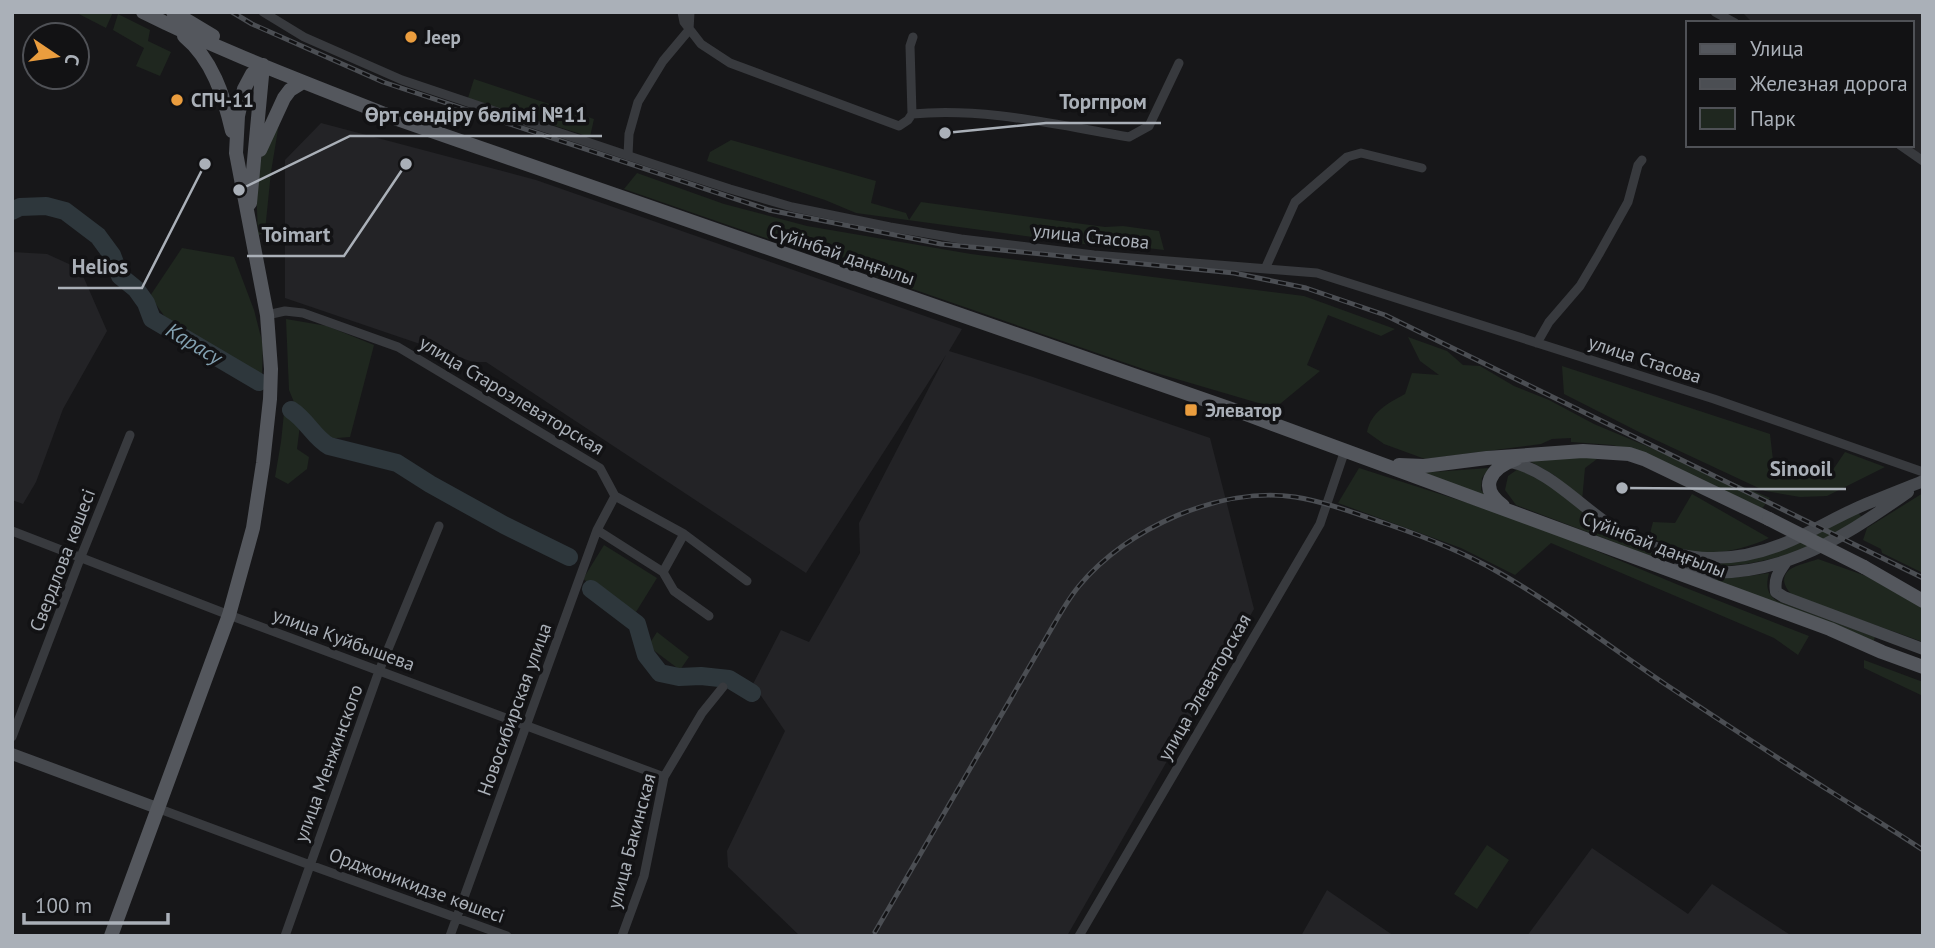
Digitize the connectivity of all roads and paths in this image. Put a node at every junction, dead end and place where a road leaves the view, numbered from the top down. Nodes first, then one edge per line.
1 (143, 12) edge
2 (263, 12) edge
3 (682, 12) edge
4 (690, 12) edge
5 (173, 20) edge
6 (689, 30) junction
7 (913, 37) dead end
8 (1179, 63) dead end
9 (263, 65) junction
10 (303, 82) junction
11 (912, 114) junction
12 (1903, 147) edge
13 (236, 153) junction
14 (628, 156) junction
15 (1642, 159) dead end
16 (1923, 161) edge
17 (1422, 168) dead end
18 (251, 182) junction
19 (250, 226) junction
20 (1265, 269) junction
21 (267, 315) junction
22 (1537, 343) junction
23 (130, 435) dead end
24 (1345, 450) junction
25 (1529, 455) junction
26 (1487, 458) junction
27 (1370, 459) junction
28 (1510, 461) junction
29 (1923, 471) edge
30 (1923, 481) edge
31 (615, 496) junction
32 (1513, 512) junction
33 (439, 526) dead end
34 (597, 530) junction
35 (12, 531) edge
36 (684, 534) junction
37 (80, 559) junction
38 (1646, 561) junction
39 (1785, 563) junction
40 (663, 572) junction
41 (747, 581) dead end
42 (1923, 601) edge
43 (229, 615) junction
44 (709, 616) dead end
45 (1888, 636) junction
46 (1923, 649) edge
47 (1882, 652) junction
48 (1923, 667) edge
49 (379, 671) junction
50 (723, 687) dead end
51 (527, 726) junction
52 (12, 737) edge
53 (12, 754) edge
54 (664, 777) junction
55 (158, 807) junction
56 (310, 865) junction
57 (457, 916) junction
58 (111, 936) edge
59 (285, 936) edge
60 (450, 936) edge
61 (508, 936) edge
62 (622, 936) edge
63 (1079, 936) edge

1 - 5 main road
2 - 14 street, улица Стасова
3 - 6 street
4 - 6 street
5 - 9 main road
5 - 13 main road
6 - 11 street
6 - 14 street
7 - 11 street
8 - 11 street
9 - 10 main road, Сүйінбай даңғылы
9 - 13 main road
9 - 18 main road
10 - 18 main road
10 - 24 main road, Сүйінбай даңғылы
12 - 16 street
13 - 19 main road
14 - 20 street, улица Стасова
15 - 22 street
17 - 20 street
18 - 19 main road
19 - 21 main road
20 - 22 street, улица Стасова
21 - 31 street, улица Староэлеваторская
21 - 43 main road
22 - 29 street, улица Стасова
23 - 37 street, Свердлова көшесі
24 - 27 main road, Сүйінбай даңғылы
24 - 63 street, улица Элеваторская
25 - 26 main road, Сүйінбай даңғылы
25 - 28 main road
25 - 42 main road, Сүйінбай даңғылы, bridge
26 - 27 main road, Сүйінбай даңғылы
26 - 28 main road
27 - 32 main road, Сүйінбай даңғылы
28 - 30 main road
28 - 32 main road
30 - 39 main road
31 - 34 street, Новосибирская улица
31 - 36 street
32 - 38 main road, Сүйінбай даңғылы
33 - 49 street, улица Менжинского
34 - 40 street
34 - 51 street, Новосибирская улица
35 - 37 street, улица Куйбышева
36 - 40 street
36 - 41 street
37 - 43 street, улица Куйбышева
37 - 52 street, Свердлова көшесі
38 - 39 main road
38 - 47 main road, Сүйінбай даңғылы
39 - 45 main road
40 - 44 street
43 - 49 street, улица Куйбышева
43 - 55 main road
45 - 46 main road
45 - 47 main road
47 - 48 main road, Сүйінбай даңғылы
49 - 51 street, улица Куйбышева
49 - 56 street, улица Менжинского
50 - 54 street, улица Бакинская
51 - 54 street, улица Куйбышева
51 - 57 street, Новосибирская улица
53 - 55 main road
54 - 62 street, улица Бакинская
55 - 56 street, Орджоникидзе көшесі
55 - 58 main road
56 - 57 street, Орджоникидзе көшесі
56 - 59 street, улица Менжинского
57 - 60 street, Новосибирская улица
57 - 61 street, Орджоникидзе көшесі

